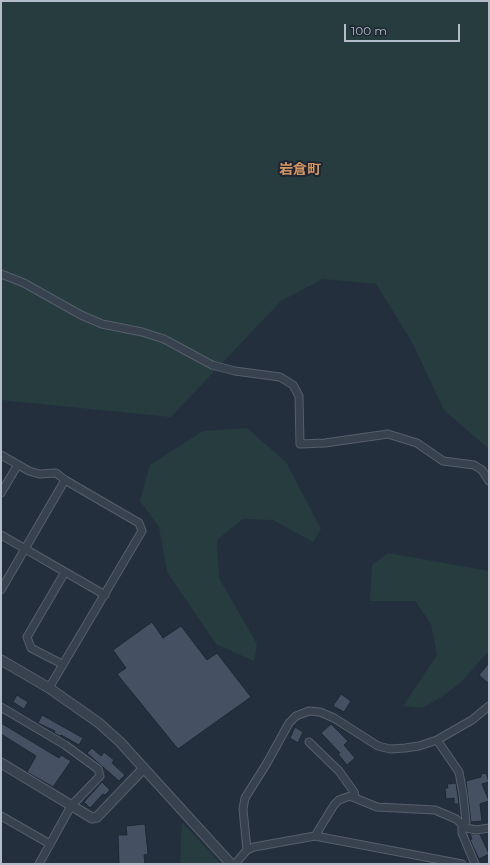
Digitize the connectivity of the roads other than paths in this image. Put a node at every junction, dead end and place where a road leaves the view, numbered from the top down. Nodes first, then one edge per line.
1 (1, 274) edge
2 (1, 455) edge
3 (17, 466) junction
4 (65, 480) junction
5 (489, 481) edge
6 (1, 493) edge
7 (1, 535) edge
8 (25, 548) junction
9 (65, 572) junction
10 (1, 590) edge
11 (105, 595) junction
12 (1, 660) edge
13 (62, 664) junction
14 (49, 688) junction
15 (489, 706) edge
16 (1, 707) edge
17 (437, 740) junction
18 (309, 742) dead end
19 (1, 763) edge
20 (144, 768) junction
21 (354, 796) junction
22 (71, 806) junction
23 (1, 816) edge
24 (464, 825) junction
25 (489, 828) edge
26 (316, 836) junction
27 (50, 844) junction
28 (247, 850) junction
29 (39, 864) edge
30 (231, 864) edge
31 (235, 864) edge
32 (462, 864) edge
33 (475, 864) edge

1 - 5 street
2 - 3 street
3 - 4 street
3 - 6 street
4 - 8 street
4 - 11 street
7 - 8 street
8 - 9 street
8 - 10 street
9 - 11 street
9 - 13 street
11 - 13 street
12 - 14 street
13 - 14 street
14 - 20 street
15 - 17 street
16 - 22 street
17 - 24 street
17 - 28 street
18 - 21 street
19 - 22 street
20 - 22 street
20 - 30 street
21 - 24 street
21 - 26 street
22 - 27 street
23 - 27 street
24 - 25 street
24 - 33 street
26 - 28 street
26 - 32 street
27 - 29 street
28 - 31 street

